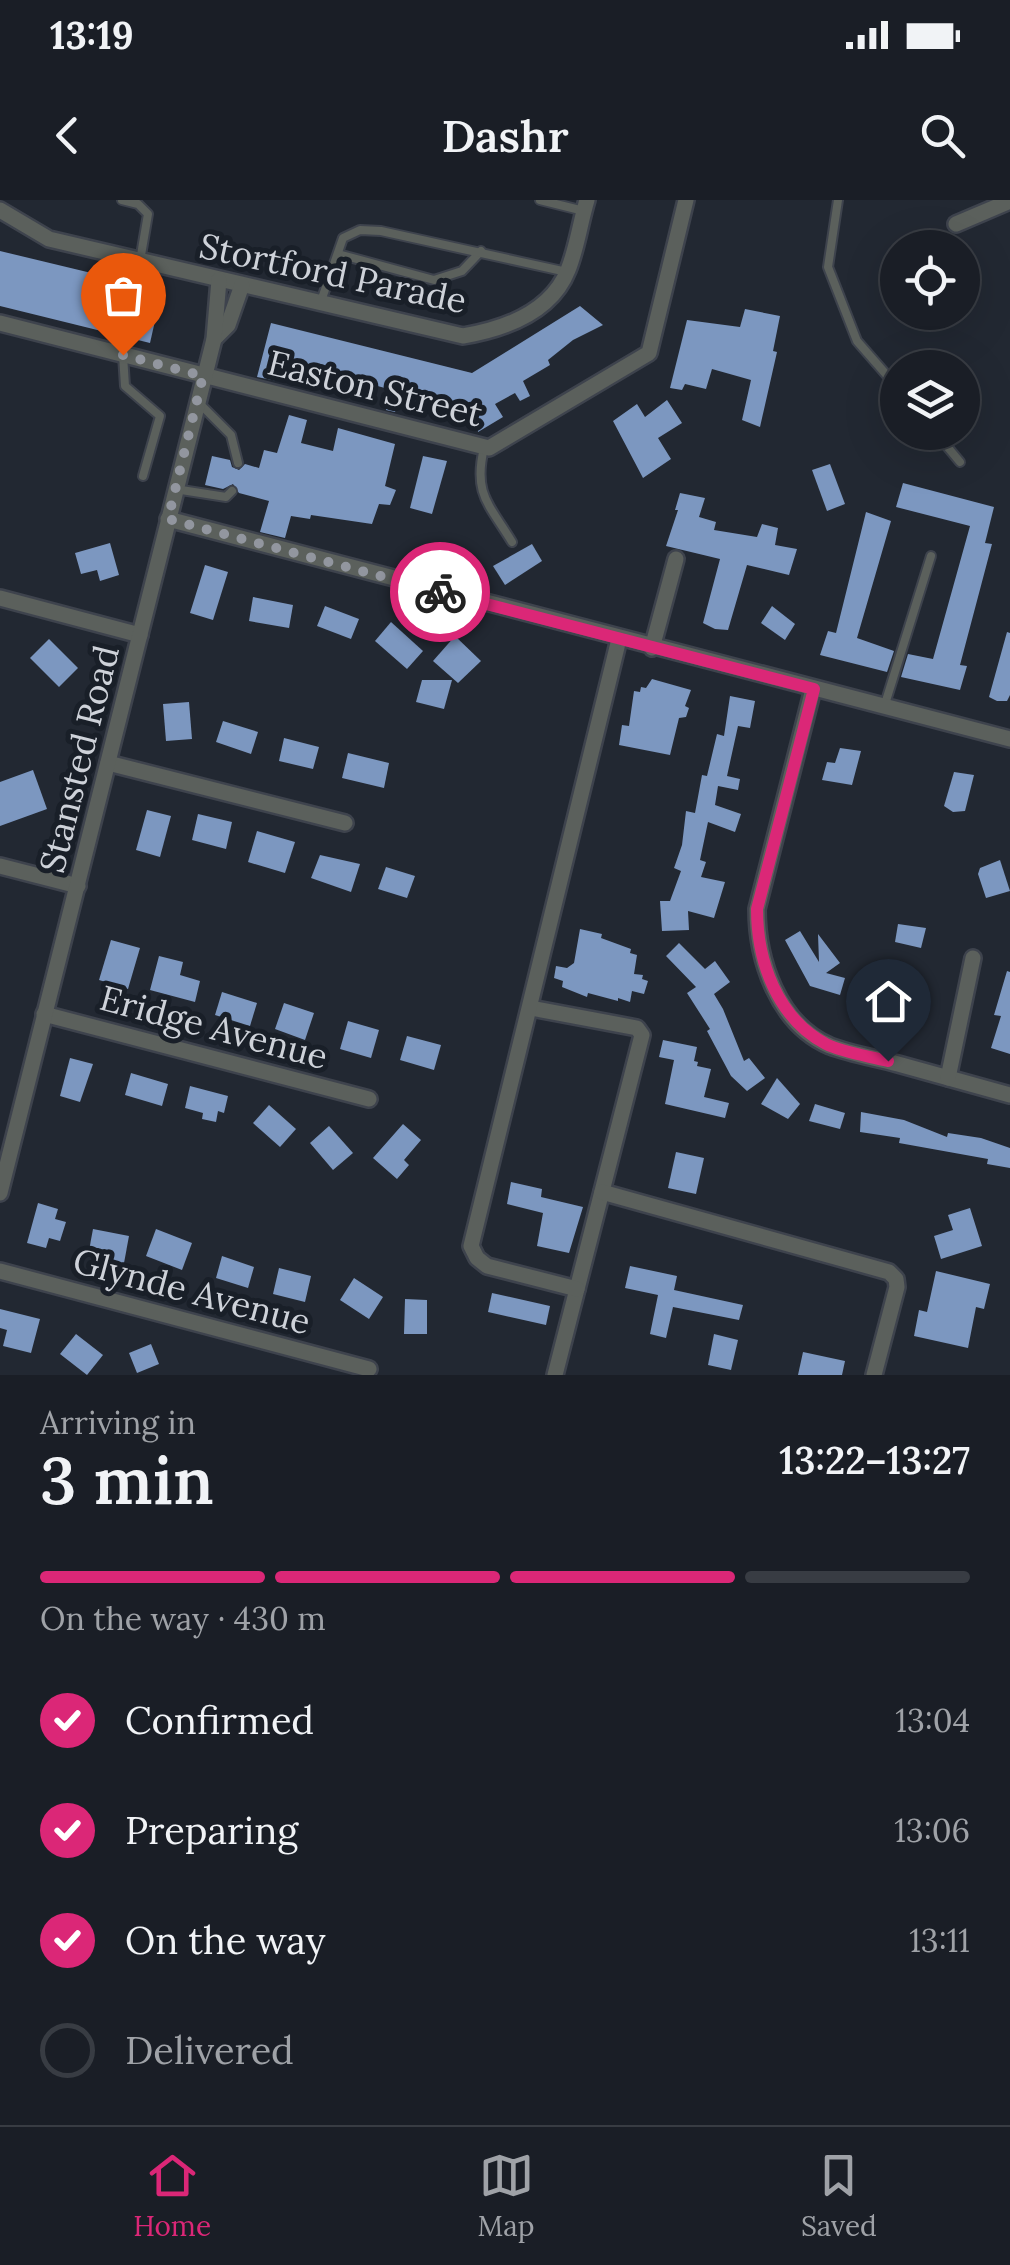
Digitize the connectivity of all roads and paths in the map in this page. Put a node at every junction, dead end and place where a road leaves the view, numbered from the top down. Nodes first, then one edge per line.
1 (122, 200) edge
2 (540, 200) edge
3 (686, 200) edge
4 (838, 200) edge
5 (1010, 201) edge
6 (586, 206) edge
7 (0, 210) edge
8 (956, 224) dead end
9 (480, 251) junction
10 (338, 254) junction
11 (140, 261) junction
12 (567, 272) junction
13 (220, 280) junction
14 (242, 285) junction
15 (320, 304) junction
16 (0, 323) edge
17 (214, 339) junction
18 (123, 355) junction
19 (880, 367) edge
20 (203, 376) junction
21 (197, 401) junction
22 (484, 448) junction
23 (950, 450) edge
24 (960, 462) dead end
25 (238, 463) dead end
26 (143, 476) dead end
27 (175, 489) junction
28 (232, 491) dead end
29 (168, 519) junction
30 (512, 542) dead end
31 (931, 556) dead end
32 (676, 559) dead end
33 (0, 598) edge
34 (140, 635) junction
35 (619, 639) junction
36 (652, 648) junction
37 (814, 689) junction
38 (884, 707) junction
39 (1010, 739) edge
40 (108, 762) junction
41 (344, 822) dead end
42 (0, 866) edge
43 (78, 886) junction
44 (974, 958) dead end
45 (531, 1008) junction
46 (44, 1014) junction
47 (948, 1078) junction
48 (1010, 1095) edge
49 (368, 1099) dead end
50 (8, 1137) edge
51 (602, 1192) junction
52 (0, 1193) edge
53 (0, 1271) edge
54 (577, 1289) junction
55 (368, 1369) dead end
56 (554, 1375) edge
57 (874, 1375) edge

1 - 11 lane
2 - 6 lane
3 - 22 street, Easton Street
4 - 19 lane
5 - 8 street
6 - 12 street, Stortford Parade
7 - 11 street, Stortford Parade
9 - 10 lane
9 - 10 lane
9 - 12 lane
10 - 15 lane
11 - 13 street, Stortford Parade
12 - 15 street, Stortford Parade
13 - 14 street, Stortford Parade
13 - 17 street, Stansted Road
14 - 15 street, Stortford Parade
14 - 17 street, Stansted Road
16 - 18 street, Easton Street
17 - 20 street, Stansted Road
18 - 20 street, Easton Street
18 - 26 lane
20 - 21 street, Stansted Road
20 - 22 street, Easton Street
21 - 25 lane
21 - 27 street, Stansted Road
22 - 30 lane
23 - 24 lane
27 - 28 lane
27 - 29 street, Stansted Road
29 - 34 street, Stansted Road
29 - 35 street
31 - 38 lane
32 - 36 street
33 - 34 street
34 - 40 street, Stansted Road
35 - 36 street
35 - 45 street
36 - 37 street
37 - 38 street
37 - 47 street
38 - 39 street
40 - 41 street
40 - 43 street, Stansted Road
42 - 43 street
43 - 46 street, Stansted Road
44 - 47 street
45 - 51 street
45 - 54 street
46 - 49 street, Eridge Avenue
46 - 50 street, Stansted Road
47 - 48 street
50 - 52 street, Stansted Road
51 - 54 street
51 - 57 street
53 - 55 street, Glynde Avenue
54 - 56 street

